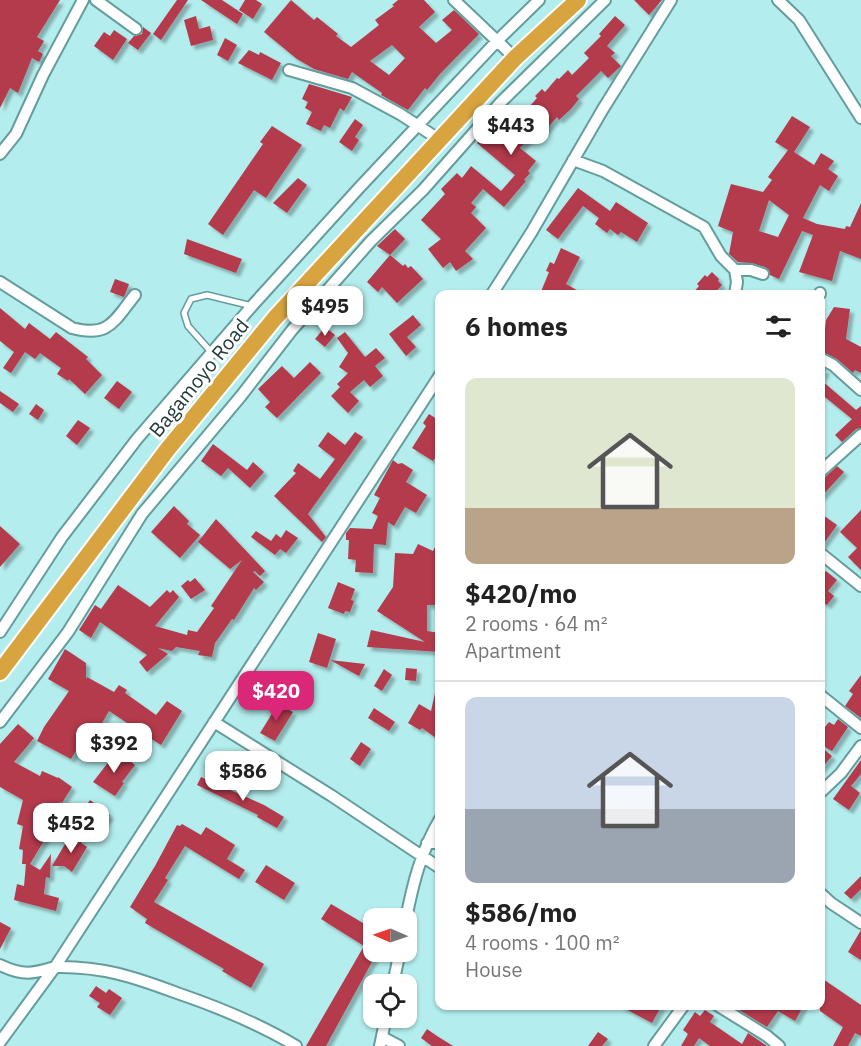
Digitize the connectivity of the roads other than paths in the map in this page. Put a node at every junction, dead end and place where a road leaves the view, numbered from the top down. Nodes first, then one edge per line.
1 (83, 0) edge
2 (96, 0) edge
3 (454, 0) edge
4 (539, 0) edge
5 (578, 0) edge
6 (605, 0) edge
7 (671, 0) edge
8 (778, 0) edge
9 (135, 29) dead end
10 (497, 41) junction
11 (515, 58) junction
12 (289, 70) dead end
13 (861, 118) edge
14 (419, 126) junction
15 (440, 140) junction
16 (0, 154) edge
17 (573, 160) junction
18 (735, 270) junction
19 (763, 274) dead end
20 (2, 288) edge
21 (495, 290) edge
22 (736, 290) edge
23 (135, 295) dead end
24 (252, 306) junction
25 (212, 352) junction
26 (825, 360) edge
27 (435, 382) edge
28 (861, 390) edge
29 (429, 391) junction
30 (435, 394) edge
31 (861, 435) edge
32 (167, 450) junction
33 (184, 462) junction
34 (825, 467) edge
35 (825, 557) edge
36 (861, 586) edge
37 (0, 632) edge
38 (0, 672) edge
39 (825, 699) edge
40 (0, 722) edge
41 (214, 722) junction
42 (861, 728) edge
43 (861, 746) edge
44 (825, 788) edge
45 (435, 828) edge
46 (427, 843) junction
47 (435, 843) edge
48 (422, 855) junction
49 (435, 864) edge
50 (825, 898) edge
51 (408, 908) edge
52 (861, 922) edge
53 (0, 965) edge
54 (55, 967) junction
55 (680, 1010) edge
56 (725, 1010) edge
57 (381, 1041) edge
58 (0, 1042) edge
59 (296, 1046) edge
60 (399, 1046) edge
61 (654, 1046) edge
62 (779, 1046) edge

1 - 16 street
2 - 9 street
3 - 10 street
4 - 10 street
5 - 11 highway, Bagamoyo Road
6 - 33 street
7 - 17 street
8 - 13 street
10 - 11 street
10 - 14 street
11 - 15 highway, Bagamoyo Road
12 - 14 street
14 - 15 street
14 - 24 street
15 - 32 highway, Bagamoyo Road
17 - 18 street
17 - 21 street
18 - 19 street
18 - 22 street
20 - 23 street
24 - 25 street
24 - 25 lane
25 - 37 street
26 - 28 street
27 - 29 street
29 - 30 street
29 - 41 street
31 - 34 street
32 - 33 street
32 - 38 highway, Bagamoyo Road
33 - 40 street
35 - 36 street
39 - 42 street
41 - 48 street
41 - 54 street
43 - 44 street
45 - 46 street
46 - 47 street
46 - 48 street
48 - 49 street
48 - 51 street
50 - 52 street
53 - 54 street
54 - 58 street
54 - 59 street
55 - 61 street
56 - 62 street
57 - 60 street

